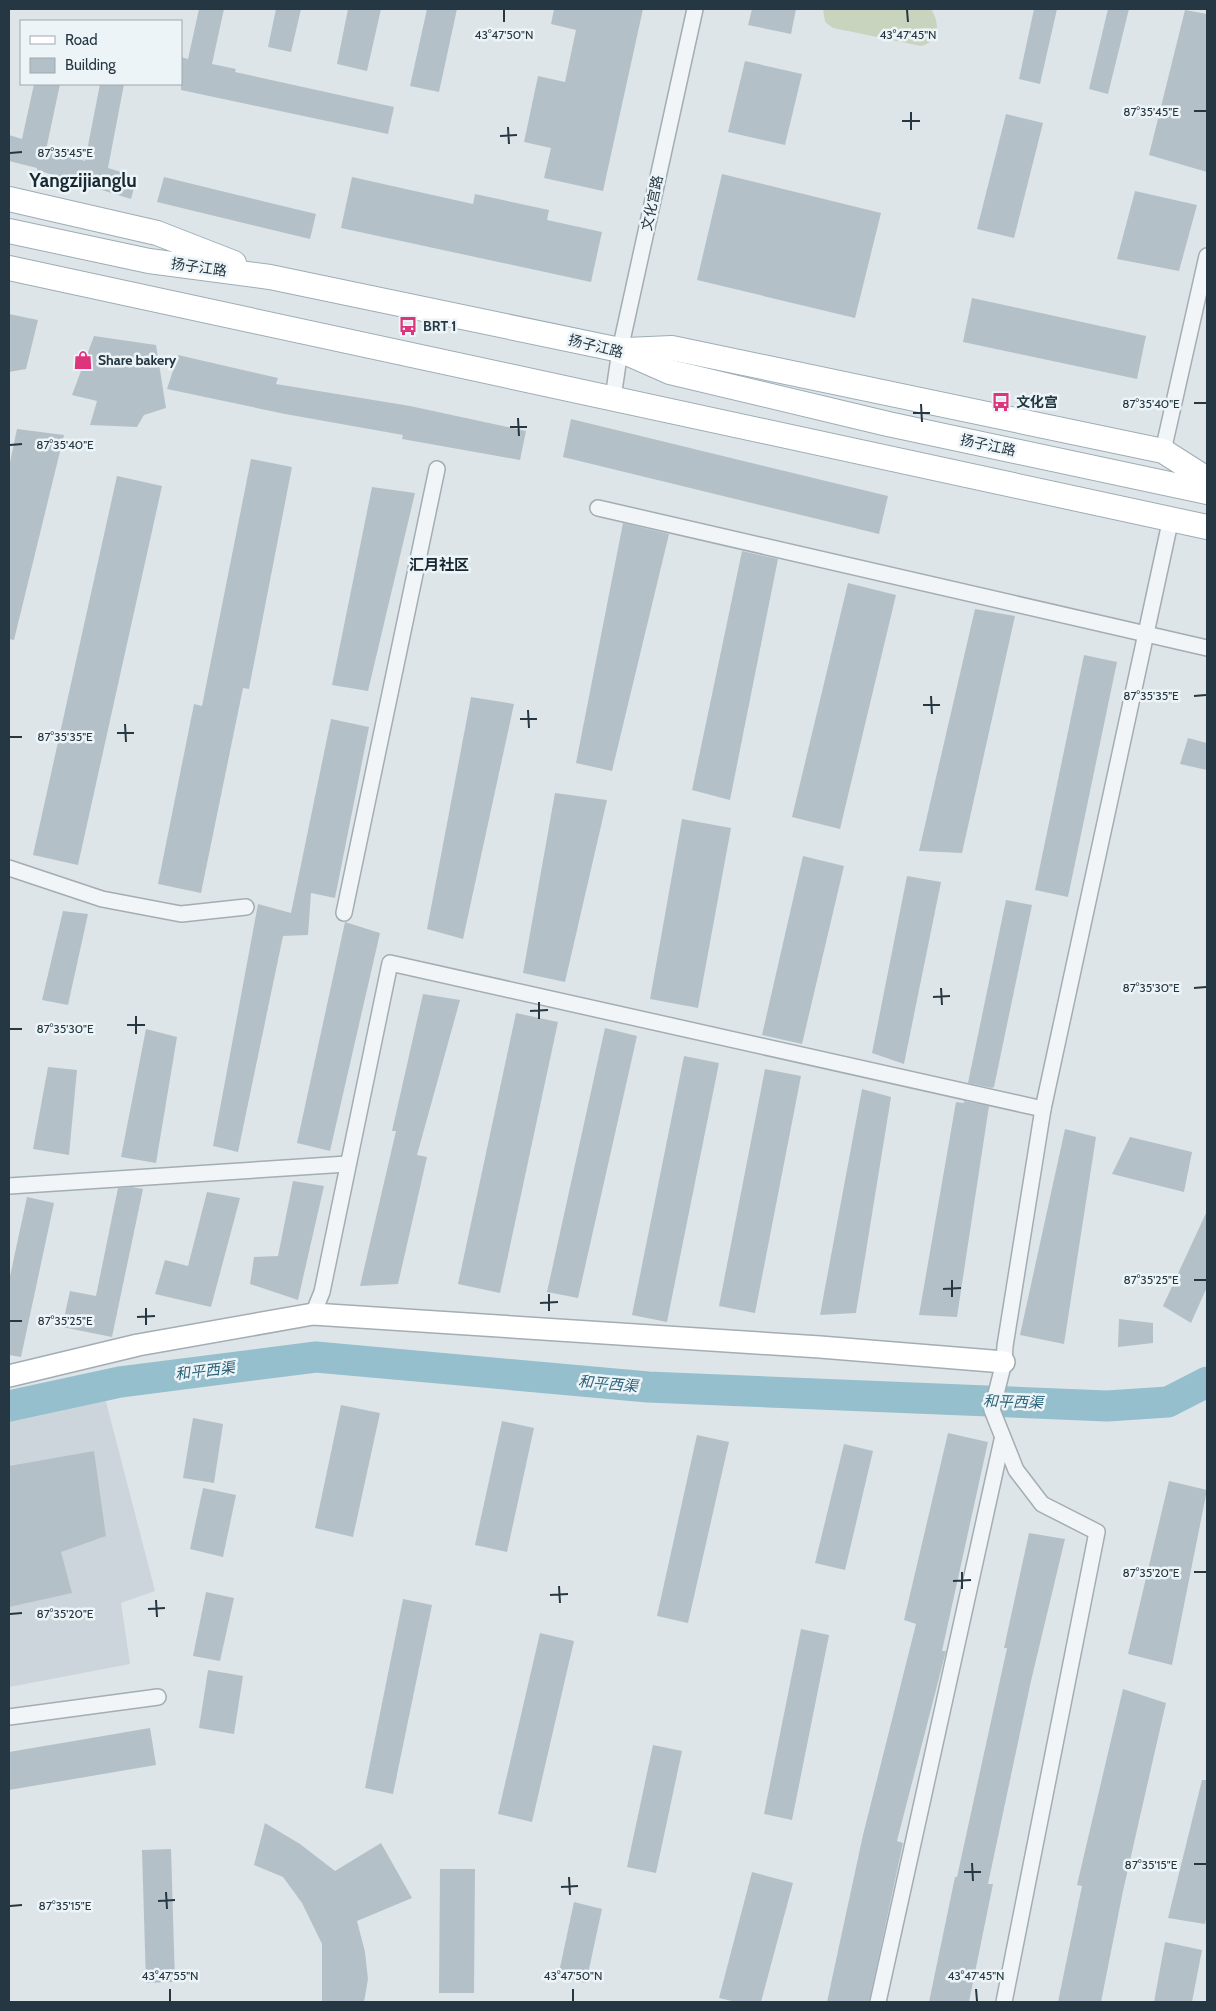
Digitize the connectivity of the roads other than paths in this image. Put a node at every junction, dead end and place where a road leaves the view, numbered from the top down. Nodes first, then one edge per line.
1 (694, 9) edge
2 (9, 199) edge
3 (9, 230) edge
4 (1207, 256) edge
5 (9, 268) edge
6 (270, 277) junction
7 (620, 350) junction
8 (613, 398) junction
9 (1163, 451) junction
10 (437, 469) dead end
11 (1207, 480) edge
12 (1207, 492) edge
13 (598, 508) dead end
14 (1171, 518) junction
15 (1207, 527) edge
16 (1147, 635) junction
17 (1207, 648) edge
18 (9, 868) edge
19 (246, 907) dead end
20 (344, 913) dead end
21 (1043, 1109) junction
22 (347, 1164) junction
23 (9, 1186) edge
24 (313, 1314) junction
25 (1004, 1363) junction
26 (9, 1376) edge
27 (1002, 1440) junction
28 (158, 1696) dead end
29 (9, 1717) edge
30 (878, 2002) edge
31 (1004, 2002) edge

1 - 7 street, 文化宫路
2 - 6 main road
3 - 6 main road, 扬子江路
4 - 9 street
5 - 8 main road
6 - 7 main road, 扬子江路
7 - 8 street, 文化宫路
7 - 9 main road
7 - 12 main road, 扬子江路
8 - 14 main road
9 - 11 main road
10 - 20 street
13 - 16 street
14 - 15 main road
14 - 16 street
16 - 17 street
16 - 21 street
18 - 19 street
21 - 22 street
21 - 25 street
22 - 23 street
22 - 24 street
24 - 25 street
24 - 26 street
25 - 27 street
27 - 30 street
27 - 31 street
28 - 29 street

